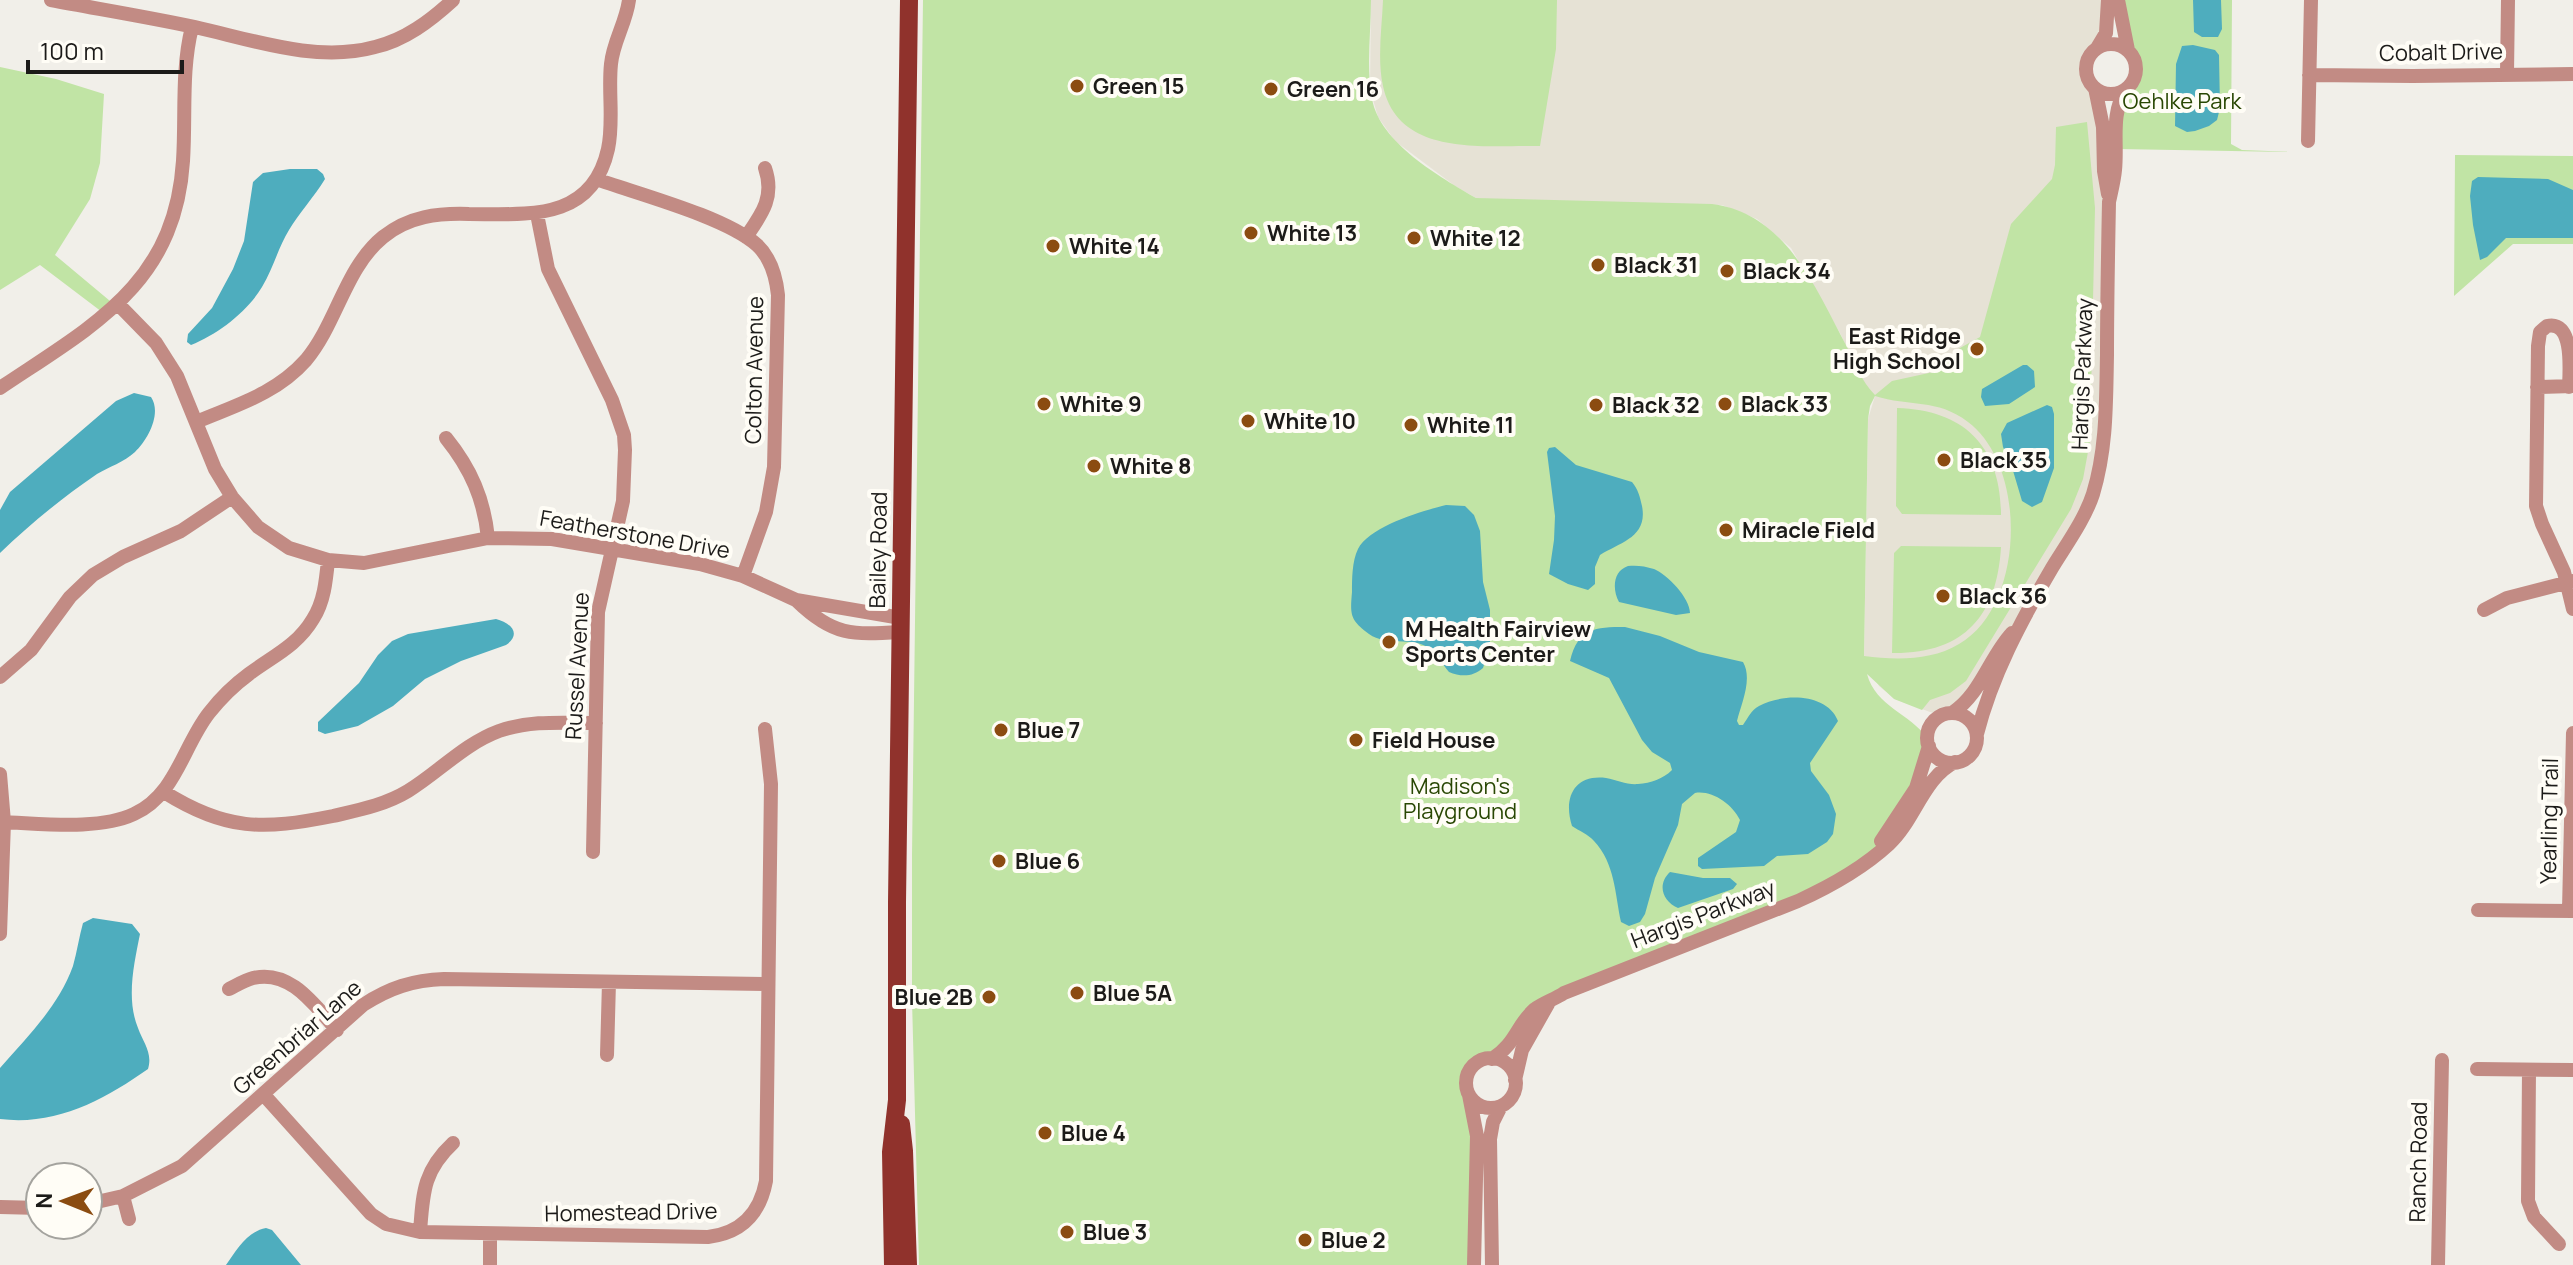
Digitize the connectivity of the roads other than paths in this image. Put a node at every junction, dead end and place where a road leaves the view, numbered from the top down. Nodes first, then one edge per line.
1 (51, 0) edge
2 (453, 0) edge
3 (629, 0) edge
4 (909, 0) edge
5 (2108, 0) edge
6 (2118, 0) edge
7 (2311, 0) edge
8 (2508, 0) edge
9 (94, 4) edge
10 (192, 27) junction
11 (2097, 48) junction
12 (2128, 50) junction
13 (2507, 73) junction
14 (2573, 74) edge
15 (2309, 75) junction
16 (2095, 88) junction
17 (2126, 89) junction
18 (2308, 141) dead end
19 (765, 168) dead end
20 (596, 179) junction
21 (2109, 202) junction
22 (537, 214) junction
23 (746, 237) junction
24 (118, 304) junction
25 (2571, 386) edge
26 (2537, 387) junction
27 (0, 388) edge
28 (196, 422) junction
29 (446, 438) dead end
30 (232, 497) junction
31 (488, 538) junction
32 (611, 549) junction
33 (328, 560) junction
34 (743, 576) junction
35 (2570, 582) edge
36 (796, 600) junction
37 (2573, 609) edge
38 (2484, 610) dead end
39 (2020, 624) junction
40 (901, 625) junction
41 (0, 677) edge
42 (1952, 713) junction
43 (596, 723) junction
44 (765, 729) dead end
45 (2573, 733) edge
46 (1977, 734) junction
47 (1929, 746) junction
48 (1955, 762) junction
49 (0, 774) edge
50 (164, 792) junction
51 (2, 822) edge
52 (593, 852) dead end
53 (1870, 858) junction
54 (2478, 910) dead end
55 (2571, 910) edge
56 (0, 934) edge
57 (609, 982) junction
58 (768, 984) junction
59 (229, 989) dead end
60 (1548, 1004) junction
61 (337, 1030) junction
62 (607, 1055) dead end
63 (1492, 1059) junction
64 (2442, 1060) dead end
65 (2477, 1069) dead end
66 (2529, 1070) junction
67 (2573, 1070) edge
68 (1515, 1080) junction
69 (264, 1095) junction
70 (1469, 1095) junction
71 (897, 1100) junction
72 (1501, 1106) junction
73 (453, 1143) dead end
74 (123, 1196) junction
75 (104, 1200) edge
76 (0, 1207) edge
77 (24, 1208) edge
78 (129, 1219) dead end
79 (420, 1232) junction
80 (490, 1235) junction
81 (2559, 1244) dead end
82 (490, 1265) edge
83 (893, 1265) edge
84 (908, 1265) edge
85 (1474, 1265) edge
86 (1492, 1265) edge
87 (2438, 1265) edge

1 - 9 street
2 - 10 street
3 - 20 street
4 - 40 main road, Bailey Road
5 - 11 street
6 - 12 street
7 - 15 street
8 - 13 street
9 - 10 street
10 - 24 street
11 - 12 street
11 - 16 street
12 - 17 street
13 - 14 street, Cobalt Drive
13 - 15 street, Cobalt Drive
15 - 18 street
16 - 17 street
16 - 21 street, Hargis Parkway
17 - 21 street, Hargis Parkway
19 - 23 street
20 - 22 street
20 - 23 street, Colton Avenue
21 - 39 street, Hargis Parkway
22 - 28 street
22 - 32 street, Russel Avenue
23 - 34 street, Colton Avenue
24 - 27 street
24 - 28 street, Featherstone Drive
25 - 26 street
25 - 26 street
26 - 35 street
28 - 30 street, Featherstone Drive
29 - 31 street
30 - 33 street, Featherstone Drive
30 - 41 street
31 - 32 street, Featherstone Drive
31 - 33 street, Featherstone Drive
32 - 34 street, Featherstone Drive
32 - 43 street, Russel Avenue
33 - 50 street
34 - 36 street, Featherstone Drive
35 - 37 street
35 - 38 street
36 - 40 street, Featherstone Drive
36 - 40 street, Featherstone Drive
39 - 42 street, Hargis Parkway
39 - 46 street, Hargis Parkway
40 - 71 main road, Bailey Road
42 - 46 street
42 - 47 street
43 - 50 street
43 - 52 street, Russel Avenue
44 - 58 street, Homestead Drive
45 - 55 street, Yearling Trail
46 - 48 street
47 - 48 street
47 - 53 street, Hargis Parkway
48 - 53 street, Hargis Parkway
49 - 51 street
50 - 51 street
51 - 56 street
53 - 60 street, Hargis Parkway
54 - 55 street
57 - 58 street, Greenbriar Lane
57 - 61 street, Greenbriar Lane
57 - 62 street
58 - 80 street, Homestead Drive
59 - 61 street
60 - 63 street, Hargis Parkway
60 - 68 street
61 - 69 street, Greenbriar Lane
63 - 68 street
63 - 70 street
64 - 87 street, Ranch Road
65 - 66 street
66 - 67 street
66 - 81 street
68 - 72 street
69 - 74 street, Greenbriar Lane
69 - 79 street, Homestead Drive
70 - 72 street
70 - 85 street
71 - 83 main road, Bailey Road
71 - 84 main road, Bailey Road
72 - 86 street
73 - 79 street
74 - 75 street, Greenbriar Lane
74 - 78 street
76 - 77 street
79 - 80 street, Homestead Drive
80 - 82 street

